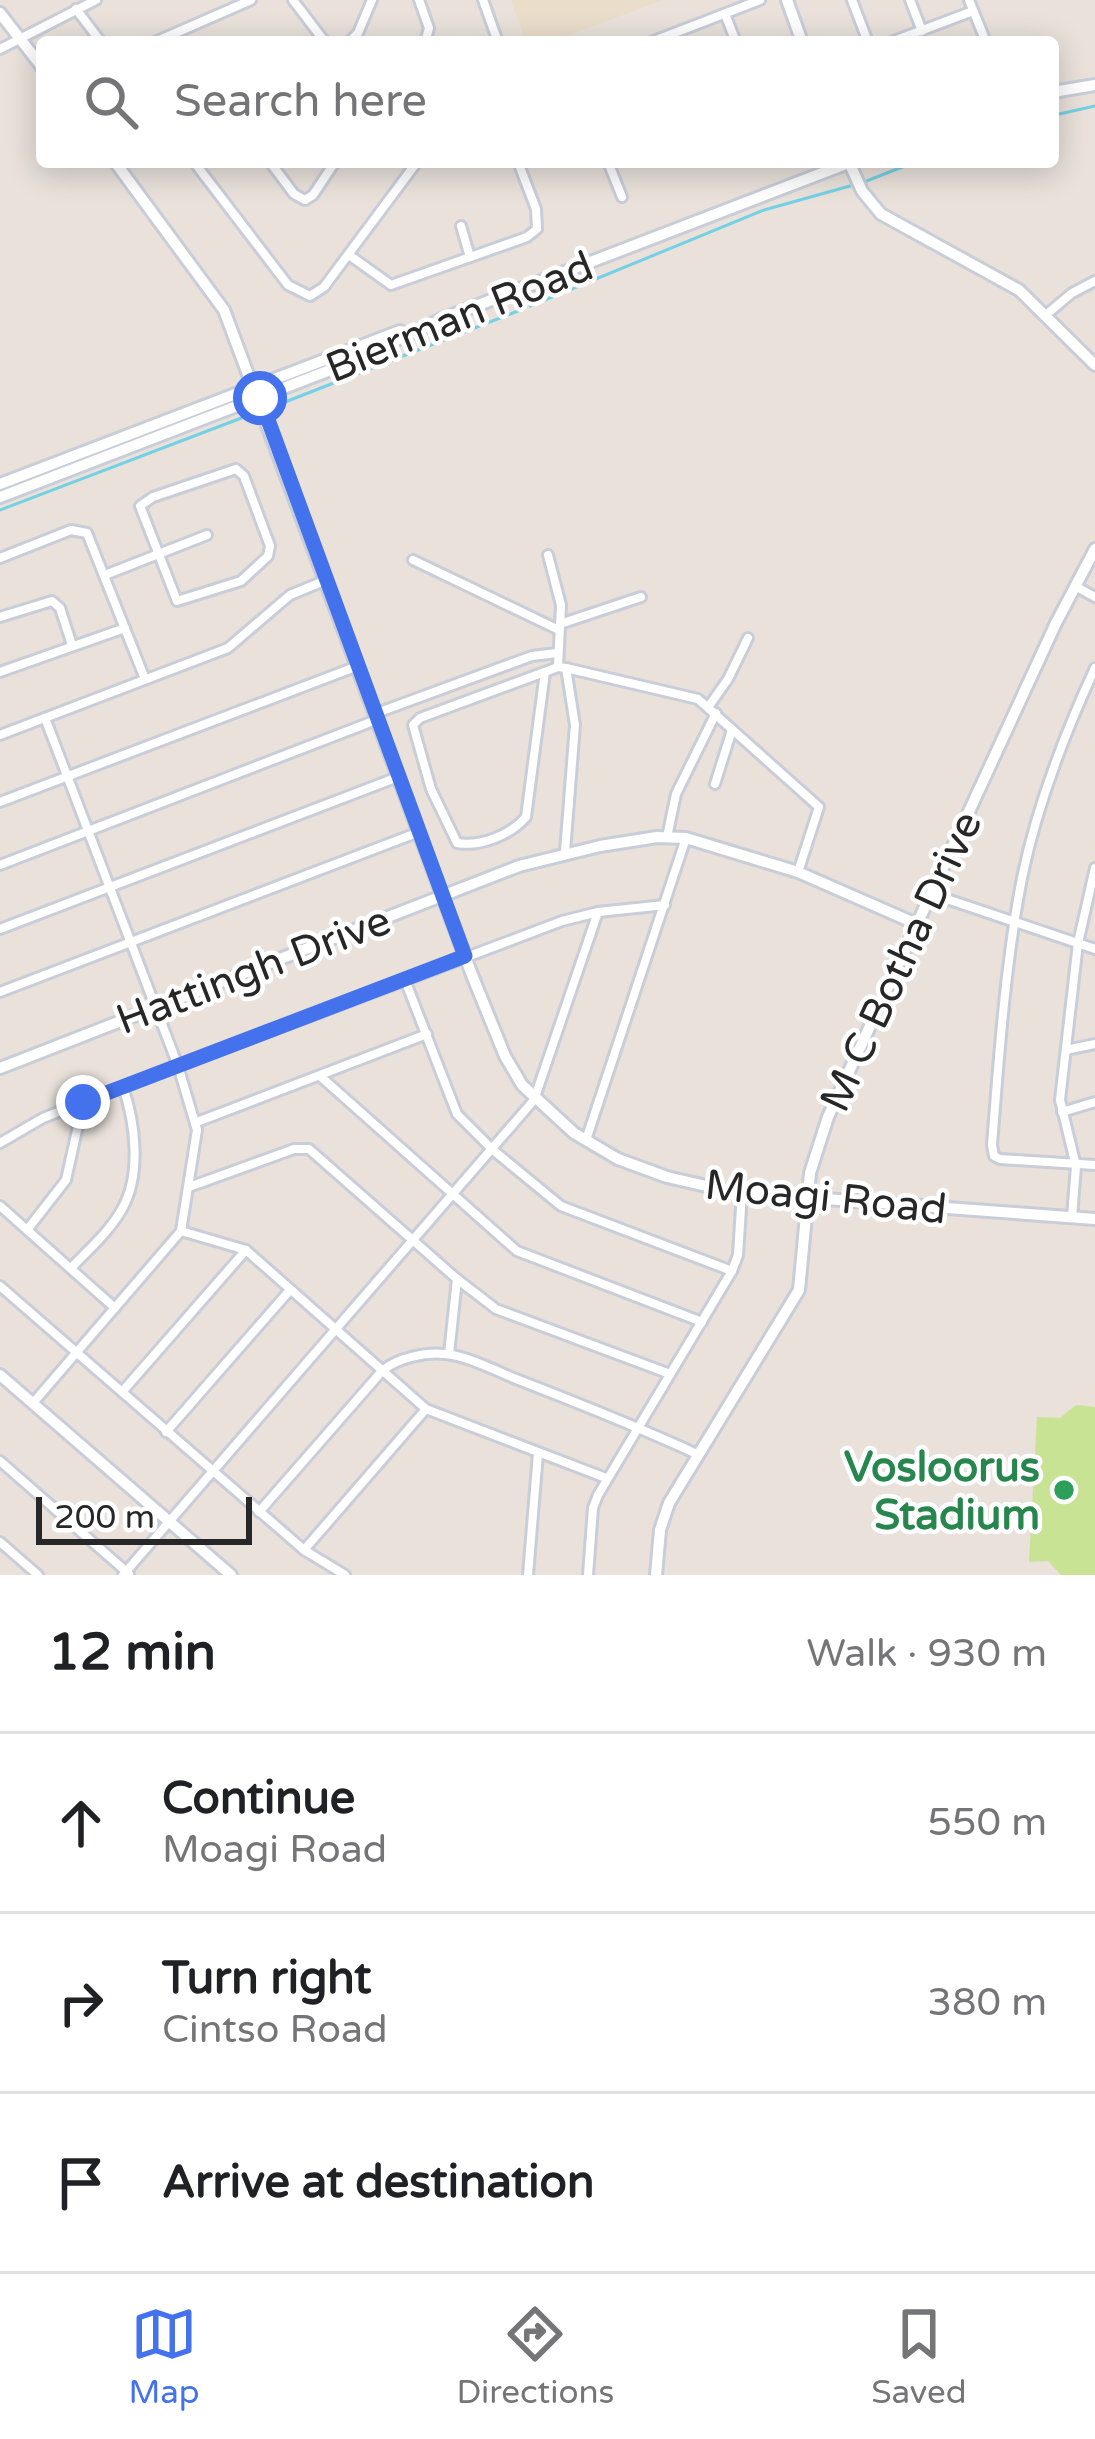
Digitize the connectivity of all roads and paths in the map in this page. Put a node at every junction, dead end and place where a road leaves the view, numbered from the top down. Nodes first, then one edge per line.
1 (96, 0) edge
2 (251, 0) edge
3 (293, 0) edge
4 (372, 0) edge
5 (419, 0) edge
6 (483, 0) edge
7 (760, 0) edge
8 (787, 0) edge
9 (852, 0) edge
10 (910, 0) edge
11 (971, 5) edge
12 (76, 9) junction
13 (0, 13) edge
14 (725, 14) junction
15 (922, 31) junction
16 (96, 36) edge
17 (178, 36) edge
18 (320, 36) edge
19 (355, 36) edge
20 (427, 36) edge
21 (496, 36) edge
22 (667, 36) edge
23 (734, 36) edge
24 (800, 36) edge
25 (866, 36) edge
26 (908, 36) edge
27 (984, 36) edge
28 (20, 38) junction
29 (0, 49) edge
30 (36, 60) edge
31 (1095, 83) edge
32 (1059, 89) edge
33 (120, 168) edge
34 (199, 168) edge
35 (274, 168) edge
36 (331, 168) edge
37 (413, 168) edge
38 (520, 168) edge
39 (610, 168) edge
40 (832, 168) edge
41 (851, 168) edge
42 (622, 197) dead end
43 (460, 226) dead end
44 (349, 255) junction
45 (470, 257) junction
46 (1095, 281) edge
47 (1047, 314) junction
48 (1095, 365) edge
49 (248, 369) junction
50 (280, 383) junction
51 (257, 392) junction
52 (236, 407) junction
53 (269, 424) junction
54 (0, 484) edge
55 (0, 496) edge
56 (207, 535) dead end
57 (1095, 549) edge
58 (157, 555) junction
59 (548, 555) dead end
60 (0, 558) edge
61 (413, 560) dead end
62 (105, 575) junction
63 (325, 581) junction
64 (1074, 586) junction
65 (641, 597) dead end
66 (1095, 597) edge
67 (0, 617) edge
68 (560, 627) junction
69 (125, 628) junction
70 (748, 638) dead end
71 (72, 645) junction
72 (557, 653) junction
73 (356, 667) junction
74 (562, 668) junction
75 (1095, 668) edge
76 (0, 672) edge
77 (545, 672) junction
78 (145, 679) junction
79 (712, 710) junction
80 (375, 717) junction
81 (44, 718) junction
82 (732, 730) junction
83 (0, 735) edge
84 (68, 776) junction
85 (398, 777) junction
86 (715, 784) dead end
87 (0, 802) edge
88 (88, 831) junction
89 (419, 832) junction
90 (667, 837) junction
91 (686, 838) junction
92 (566, 852) junction
93 (0, 865) edge
94 (1095, 868) edge
95 (798, 872) junction
96 (109, 887) junction
97 (932, 894) junction
98 (442, 896) junction
99 (665, 905) junction
100 (598, 912) junction
101 (1015, 921) junction
102 (919, 925) junction
103 (0, 928) edge
104 (130, 941) junction
105 (1078, 944) junction
106 (1095, 949) edge
107 (465, 956) junction
108 (404, 979) junction
109 (0, 992) edge
110 (154, 1007) junction
111 (427, 1034) junction
112 (1095, 1044) edge
113 (1066, 1049) junction
114 (178, 1066) junction
115 (0, 1068) edge
116 (320, 1076) junction
117 (123, 1087) junction
118 (534, 1100) junction
119 (83, 1102) junction
120 (1095, 1102) edge
121 (1062, 1112) junction
122 (197, 1122) junction
123 (586, 1142) junction
124 (0, 1143) edge
125 (493, 1150) junction
126 (1095, 1165) edge
127 (1076, 1166) junction
128 (189, 1187) junction
129 (742, 1192) junction
130 (454, 1196) junction
131 (808, 1196) junction
132 (0, 1206) edge
133 (1072, 1218) junction
134 (1095, 1219) edge
135 (27, 1230) junction
136 (181, 1231) junction
137 (413, 1240) junction
138 (246, 1250) junction
139 (71, 1268) junction
140 (732, 1271) junction
141 (457, 1279) junction
142 (0, 1286) edge
143 (290, 1290) junction
144 (115, 1308) junction
145 (702, 1322) junction
146 (337, 1331) junction
147 (76, 1353) junction
148 (449, 1354) junction
149 (382, 1371) junction
150 (670, 1374) junction
151 (0, 1375) edge
152 (122, 1392) junction
153 (33, 1403) junction
154 (426, 1409) junction
155 (639, 1427) junction
156 (166, 1432) junction
157 (538, 1453) junction
158 (700, 1456) junction
159 (0, 1461) edge
160 (212, 1471) junction
161 (606, 1478) junction
162 (260, 1512) junction
163 (170, 1522) junction
164 (0, 1542) edge
165 (304, 1550) junction
166 (126, 1574) edge
167 (38, 1575) edge
168 (231, 1575) edge
169 (345, 1575) edge
170 (528, 1575) edge
171 (588, 1575) edge
172 (656, 1575) edge

1 - 12 street
2 - 17 street
3 - 18 street
4 - 19 street
5 - 20 street
6 - 21 street
7 - 14 street
8 - 24 street
9 - 25 street
10 - 15 street
11 - 15 street
11 - 27 street
12 - 16 street
12 - 28 street
13 - 28 street
14 - 22 street
14 - 23 street
15 - 26 street
28 - 29 street
28 - 30 street
31 - 32 street
33 - 49 street, Moagi Road
34 - 44 street
35 - 36 street
37 - 44 street
38 - 45 street
39 - 42 street
40 - 50 street, Bierman Road
41 - 47 street
43 - 45 street
44 - 45 street
46 - 47 street
47 - 48 street
49 - 50 street
49 - 51 street, Moagi Road
50 - 51 street, Bierman Road
50 - 53 street
51 - 52 street, Bierman Road
51 - 53 street, Moagi Road
51 - 54 street, Bierman Road
52 - 53 street
52 - 55 street, Bierman Road
53 - 63 street, Moagi Road
56 - 58 street
57 - 64 street, M C Botha Drive
58 - 58 street
58 - 62 street
59 - 68 street
60 - 62 street
61 - 68 street
62 - 69 street
63 - 73 street, Moagi Road
63 - 78 street
64 - 66 street
64 - 97 street, M C Botha Drive
65 - 68 street
67 - 71 street
68 - 72 street
69 - 71 street
69 - 78 street
70 - 79 street
71 - 76 street
72 - 74 street
72 - 80 street
73 - 80 street, Moagi Road
73 - 84 street
74 - 77 street
74 - 79 street
74 - 92 street
75 - 101 street
77 - 77 street
78 - 81 street
79 - 82 street
79 - 90 street
80 - 85 street, Moagi Road
80 - 88 street
81 - 83 street
81 - 84 street
82 - 86 street
82 - 95 street
84 - 87 street
84 - 88 street
85 - 89 street, Moagi Road
85 - 96 street
88 - 93 street
88 - 96 street
89 - 98 street, Moagi Road
89 - 104 street
90 - 91 street, Hattingh Drive
90 - 92 street, Hattingh Drive
91 - 95 street, Hattingh Drive
91 - 99 street
92 - 98 street, Hattingh Drive
94 - 105 street
95 - 102 street, Hattingh Drive
96 - 103 street
96 - 104 street
97 - 101 street
97 - 102 street, M C Botha Drive
98 - 107 street, Moagi Road
98 - 110 street, Hattingh Drive
99 - 100 street
99 - 123 street
100 - 107 street
100 - 118 street
101 - 105 street
101 - 127 street
102 - 131 street, M C Botha Drive
104 - 109 street
104 - 110 street
105 - 106 street
105 - 113 street
107 - 108 street
107 - 118 street, Moagi Road
108 - 111 street
108 - 114 street
110 - 114 street
110 - 115 street, Hattingh Drive
111 - 116 street
111 - 125 street
112 - 113 street
113 - 121 street
114 - 117 street
114 - 122 street
116 - 122 street
116 - 130 street
117 - 119 street
117 - 139 street
118 - 123 street, Moagi Road
118 - 125 street
119 - 124 street
119 - 135 street
120 - 121 street
121 - 127 street
122 - 128 street
123 - 129 street, Moagi Road
125 - 130 street
125 - 140 street
126 - 127 street
127 - 133 street
128 - 136 street
128 - 137 street
129 - 131 street, Moagi Road
129 - 140 street
130 - 137 street
130 - 145 street
131 - 133 street, Moagi Road
131 - 158 street, M C Botha Drive
132 - 135 street
133 - 134 street, Moagi Road
135 - 139 street
136 - 138 street
136 - 144 street
137 - 141 street
137 - 146 street
138 - 143 street
138 - 152 street
139 - 144 street
140 - 145 street
141 - 148 street
141 - 150 street
142 - 147 street
143 - 146 street
143 - 156 street
144 - 147 street
145 - 150 street
146 - 149 street
146 - 160 street
147 - 152 street
147 - 153 street
148 - 149 street
148 - 155 street
149 - 154 street
149 - 162 street
150 - 155 street
151 - 153 street
152 - 156 street
153 - 163 street
154 - 157 street
154 - 165 street
155 - 158 street
155 - 161 street
156 - 160 street
157 - 161 street
157 - 170 street
158 - 172 street, M C Botha Drive
159 - 166 street
160 - 162 street
160 - 163 street
161 - 171 street
162 - 165 street
163 - 166 street
163 - 168 street
164 - 167 street
165 - 169 street

